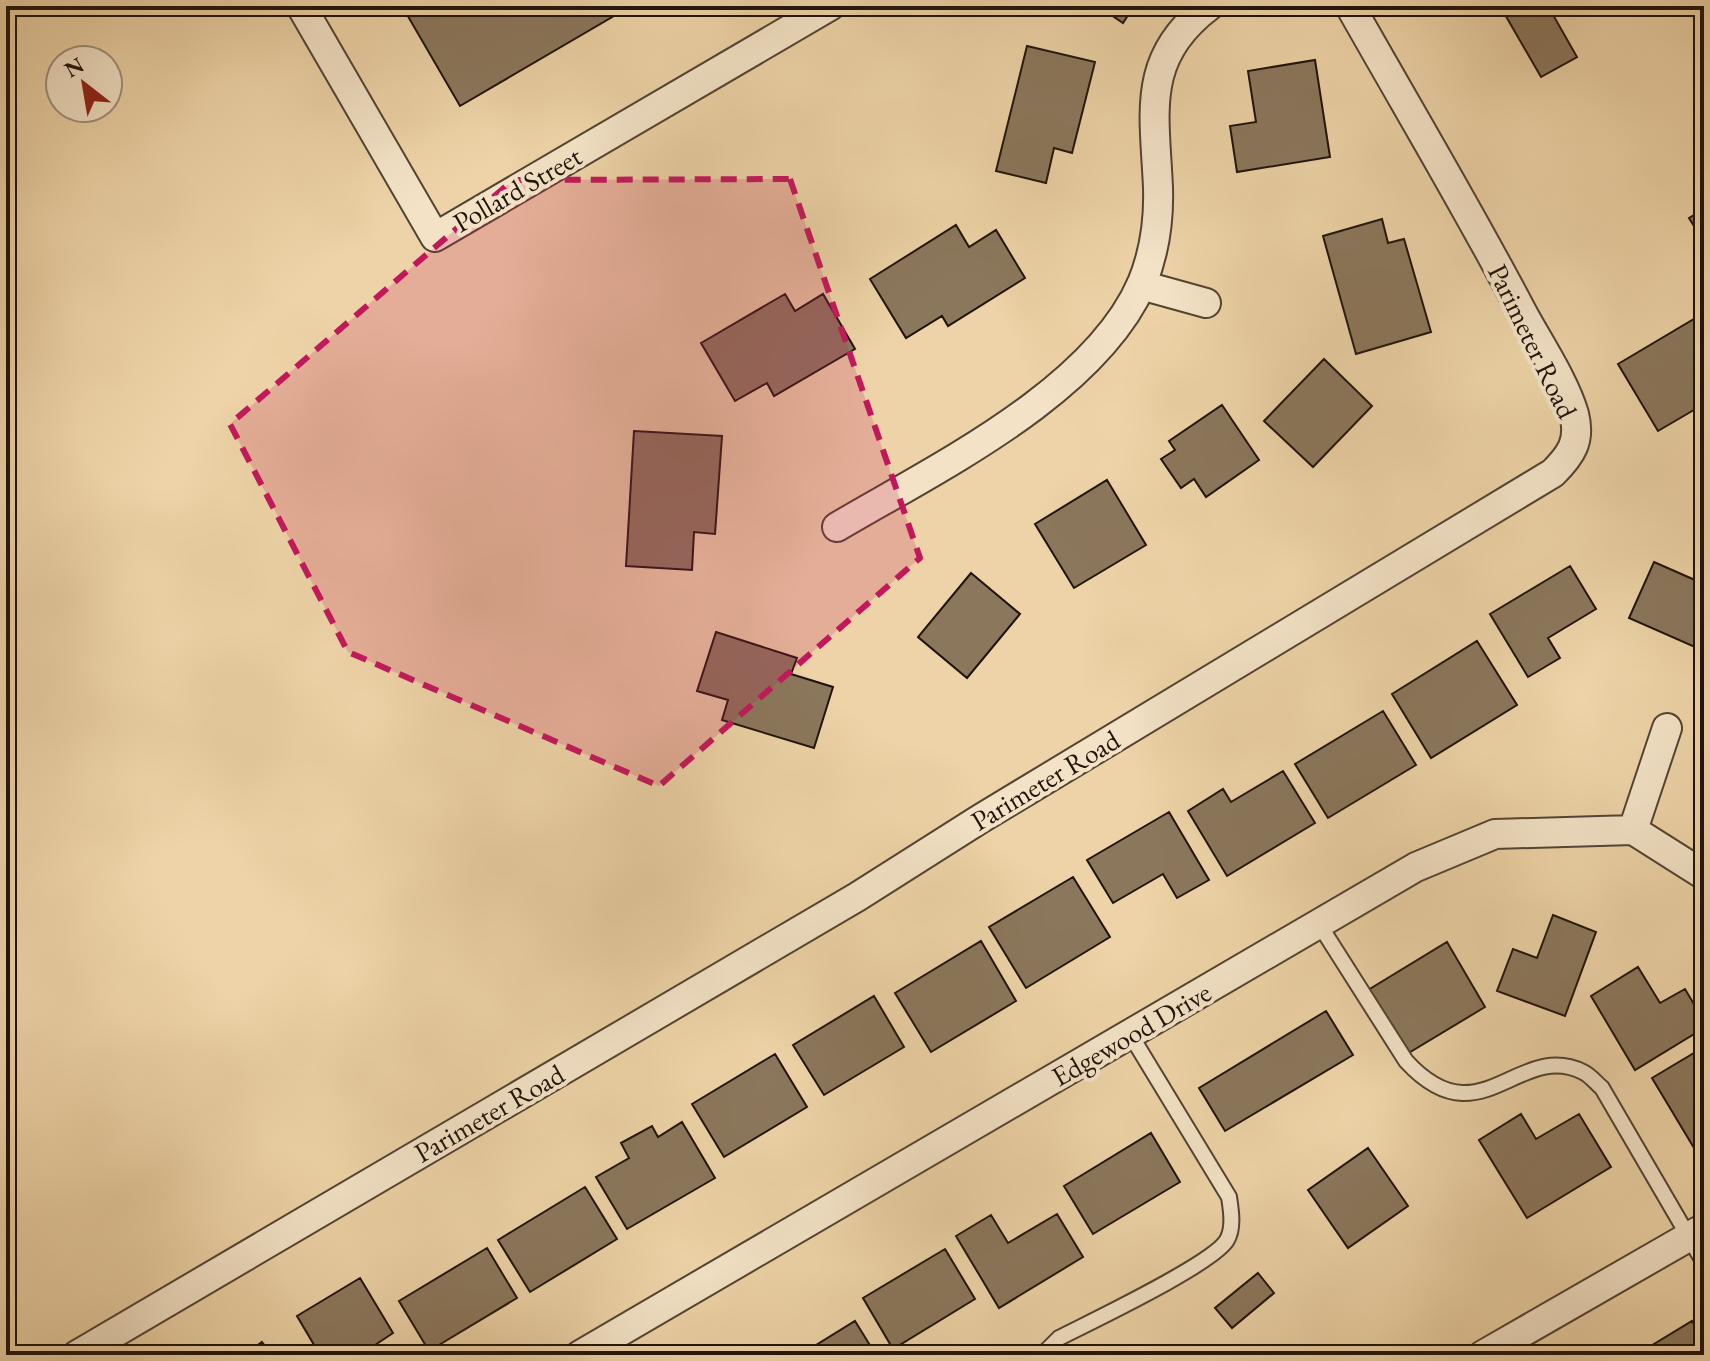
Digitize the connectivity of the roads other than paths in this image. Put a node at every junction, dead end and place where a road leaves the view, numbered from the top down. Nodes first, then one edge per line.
1 (301, 6) edge
2 (830, 6) edge
3 (1209, 6) edge
4 (1350, 6) edge
5 (1141, 285) junction
6 (1206, 303) dead end
7 (837, 527) dead end
8 (1667, 728) dead end
9 (1633, 830) junction
10 (1704, 875) edge
11 (1319, 924) junction
12 (1130, 1034) junction
13 (1696, 1232) edge
14 (1704, 1263) edge
15 (77, 1355) edge
16 (580, 1355) edge
17 (1042, 1355) edge
18 (1483, 1355) edge

1 - 2 street, Pollard Street
3 - 5 street
4 - 15 street, Parimeter Road
5 - 6 street
5 - 7 street
8 - 9 street
9 - 10 street
9 - 11 street, Edgewood Drive
11 - 12 street, Edgewood Drive
11 - 13 lane
12 - 16 street, Edgewood Drive
12 - 17 lane
13 - 14 lane
13 - 18 street

